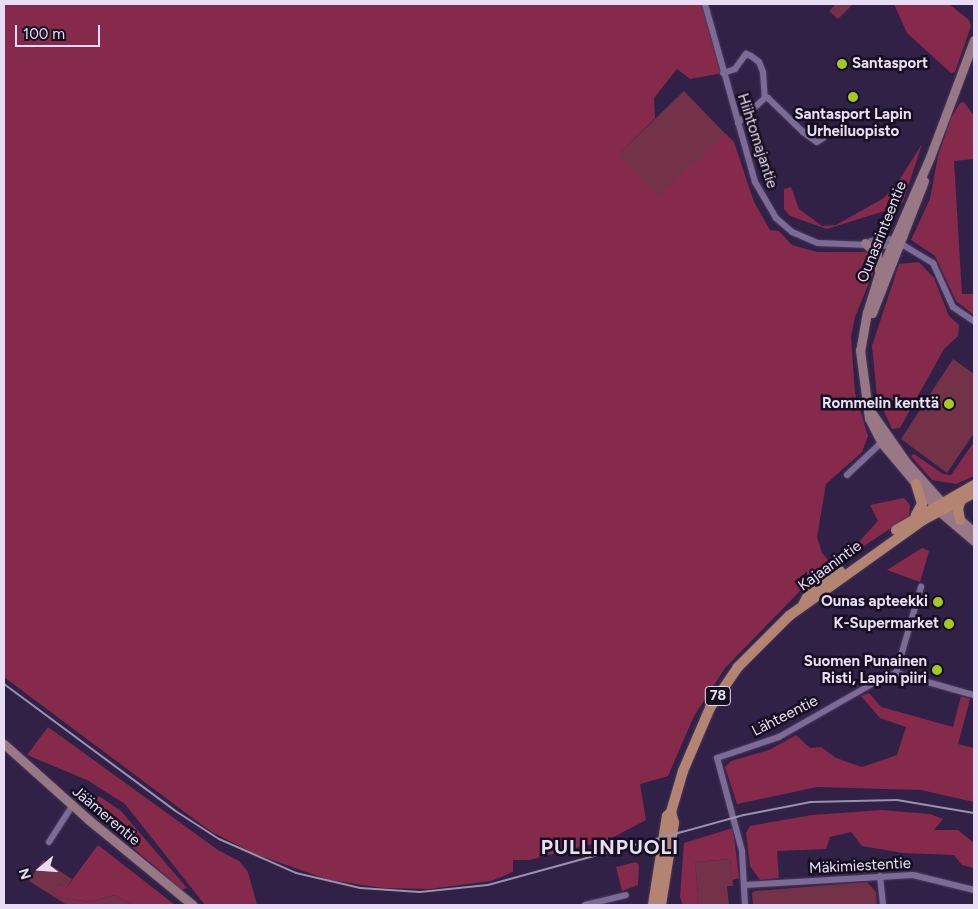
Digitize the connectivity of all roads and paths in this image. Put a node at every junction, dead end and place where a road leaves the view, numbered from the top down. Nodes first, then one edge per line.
1 (705, 4) edge
2 (974, 40) edge
3 (723, 74) junction
4 (765, 98) junction
5 (738, 123) junction
6 (803, 132) dead end
7 (894, 243) junction
8 (865, 244) junction
9 (878, 277) junction
10 (866, 321) junction
11 (974, 321) edge
12 (884, 440) junction
13 (847, 475) dead end
14 (916, 484) junction
15 (974, 485) edge
16 (974, 492) edge
17 (961, 499) junction
18 (940, 506) junction
19 (914, 517) junction
20 (960, 520) junction
21 (974, 532) edge
22 (974, 542) edge
23 (921, 587) dead end
24 (803, 605) junction
25 (896, 673) junction
26 (974, 695) edge
27 (4, 744) edge
28 (72, 806) junction
29 (671, 812) junction
30 (49, 842) dead end
31 (880, 876) junction
32 (746, 885) junction
33 (974, 890) edge
34 (626, 895) dead end
35 (193, 905) edge
36 (585, 905) edge
37 (654, 905) edge
38 (661, 905) edge
39 (745, 905) edge
40 (883, 905) edge

1 - 3 street, Hiihtomajantie
2 - 7 street, Ounasrinteentie
3 - 4 street
3 - 5 street, Hiihtomajantie
4 - 5 street
4 - 6 street
5 - 8 street, Hiihtomajantie
7 - 8 street, Hiihtomajantie
7 - 9 street, Ounasrinteentie
7 - 10 street, Ounasrinteentie
7 - 11 street
8 - 9 street
9 - 10 street, Ounasrinteentie
10 - 12 street, Ounasrinteentie
12 - 13 street
12 - 14 street, Ounasrinteentie
12 - 18 street, Ounasrinteentie
14 - 18 street, Ounasrinteentie
14 - 19 main road
15 - 18 main road, Kajaanintie / 78
16 - 17 main road, Kajaanintie / 78
17 - 18 main road, Kajaanintie / 78
17 - 20 main road
18 - 19 main road, Kajaanintie / 78
18 - 20 street
18 - 22 street
18 - 24 main road, Kajaanintie / 78
19 - 24 main road, Kajaanintie / 78
20 - 21 street
23 - 25 street
24 - 29 main road, 78
25 - 26 street
25 - 32 street, Lähteentie
27 - 28 street, Jäämerentie
28 - 30 street
28 - 35 street, Jäämerentie
29 - 37 main road, 78
29 - 38 main road, 78
31 - 32 street, Mäkimiestentie
31 - 33 street, Mäkimiestentie
31 - 40 street
32 - 39 street, Lähteentie
34 - 36 street

